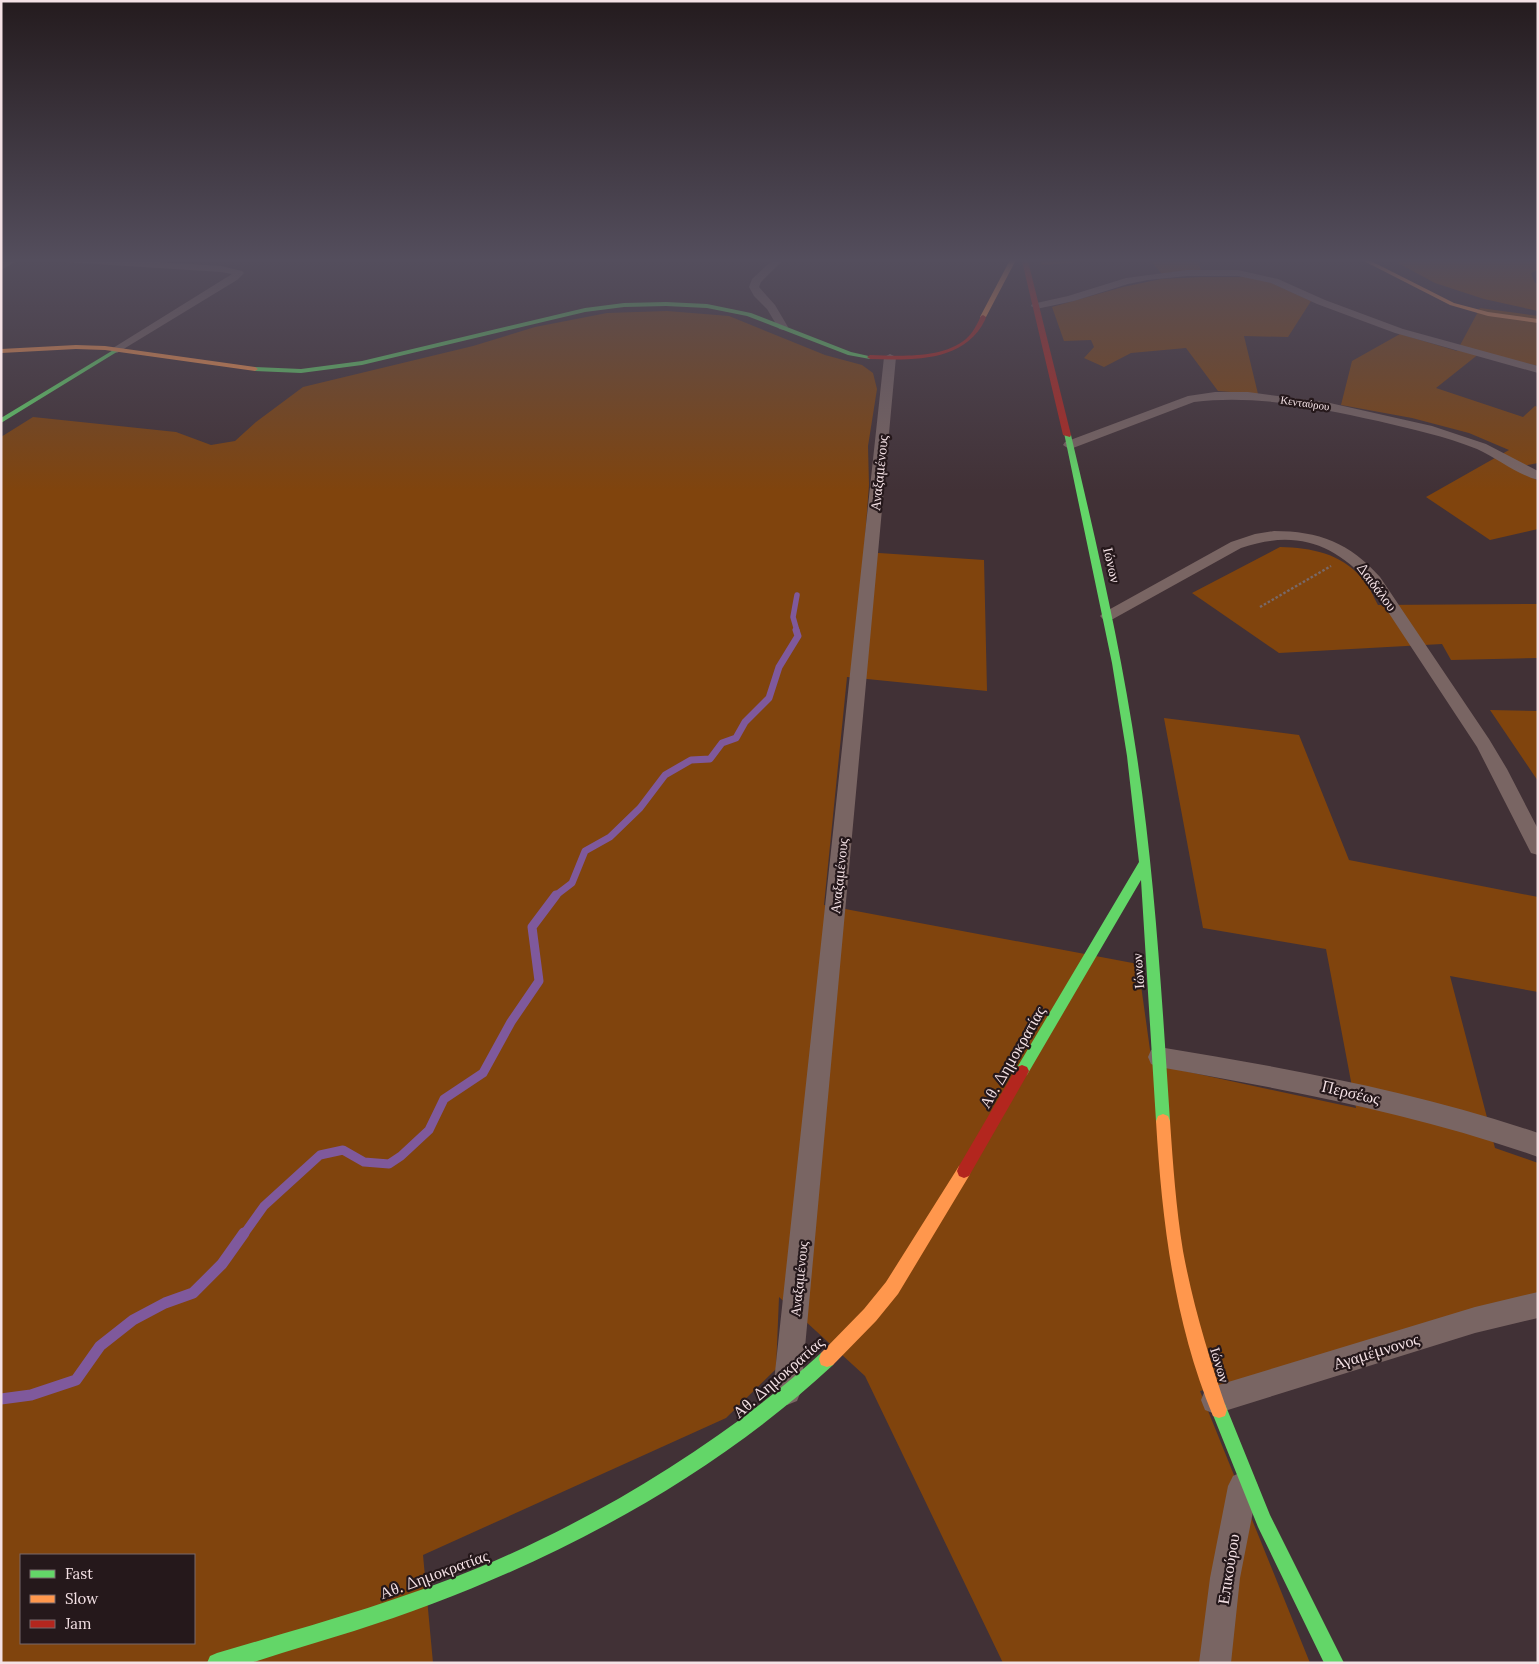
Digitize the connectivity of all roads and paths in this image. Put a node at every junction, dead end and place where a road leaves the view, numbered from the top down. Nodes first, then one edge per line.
1 (140, 336) edge
2 (477, 336) edge
3 (805, 336) edge
4 (971, 336) edge
5 (1043, 336) edge
6 (1414, 336) edge
7 (117, 350) junction
8 (1, 351) edge
9 (890, 358) junction
10 (1538, 370) edge
11 (1, 421) edge
12 (1069, 445) junction
13 (1538, 476) edge
14 (1358, 561) junction
15 (1260, 606) dead end
16 (1108, 616) junction
17 (1538, 848) edge
18 (1144, 862) junction
19 (1160, 1057) junction
20 (1538, 1145) edge
21 (1538, 1306) edge
22 (787, 1395) junction
23 (1215, 1400) junction
24 (1245, 1476) junction
25 (217, 1663) edge
26 (1215, 1663) edge
27 (1334, 1663) edge

1 - 7 street
2 - 7 street
3 - 9 street
4 - 9 street
5 - 12 street, Ιώνων
6 - 10 street
7 - 8 street
7 - 11 street
9 - 22 street, Αναξαμένους
12 - 13 street, Κενταύρου
12 - 16 street, Ιώνων
14 - 15 path
14 - 16 street, Δαιδάλου
14 - 17 street, Δαιδάλου
16 - 18 street, Ιώνων
18 - 19 street, Ιώνων
18 - 22 street, Αθ. Δημοκρατίας
19 - 20 street, Περσέως
19 - 23 street, Ιώνων
21 - 23 street, Αγαμέμνονος
22 - 25 street, Αθ. Δημοκρατίας
23 - 24 street, Ιώνων
24 - 26 street, Επικούρου
24 - 27 street, Ιώνων

